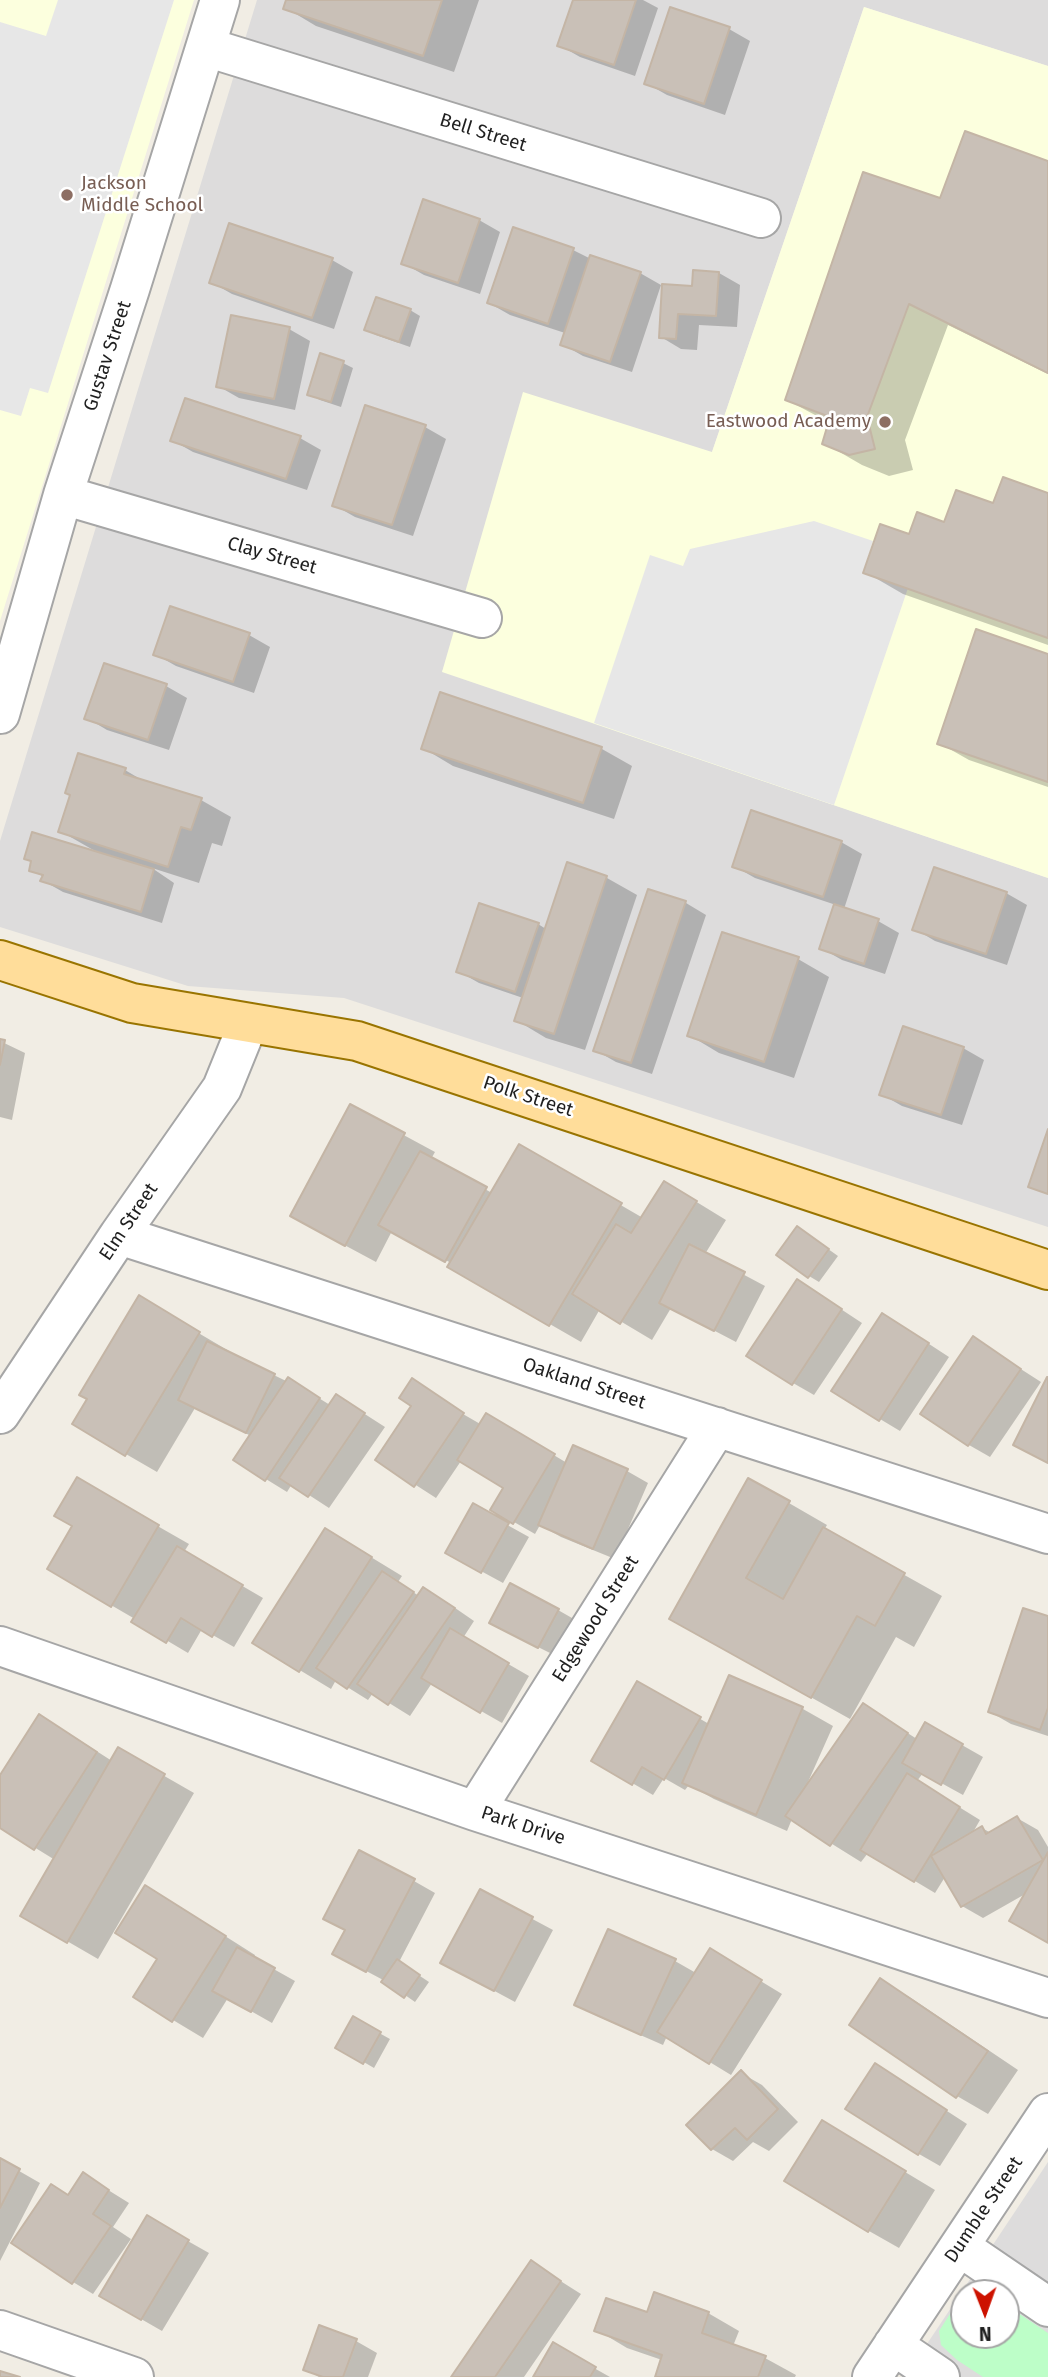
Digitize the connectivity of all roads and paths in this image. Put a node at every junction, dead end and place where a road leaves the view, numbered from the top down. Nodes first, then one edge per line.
1 (220, 0) edge
2 (206, 47) junction
3 (761, 218) dead end
4 (63, 495) junction
5 (482, 618) dead end
6 (0, 714) edge
7 (0, 960) edge
8 (248, 1024) junction
9 (119, 1235) junction
10 (1048, 1270) edge
11 (0, 1414) edge
12 (717, 1427) junction
13 (1048, 1534) edge
14 (0, 1646) edge
15 (475, 1811) junction
16 (1048, 1998) edge
17 (1048, 2113) edge
18 (960, 2247) junction
19 (1048, 2307) edge
20 (0, 2330) edge
21 (893, 2345) junction
22 (134, 2377) edge
23 (872, 2377) edge
24 (940, 2377) edge

1 - 2 street, Gustav Street
2 - 3 street, Bell Street
2 - 4 street, Gustav Street
4 - 5 street, Clay Street
4 - 6 street, Gustav Street
7 - 8 main road, Polk Street
8 - 9 street, Elm Street
8 - 10 main road, Polk Street
9 - 11 street, Elm Street
9 - 12 street, Oakland Street
12 - 13 street, Oakland Street
12 - 15 street, Edgewood Street
14 - 15 street, Park Drive
15 - 16 street, Park Drive
17 - 18 street, Dumble Street
18 - 19 street
18 - 21 street, Dumble Street
20 - 22 street
21 - 23 street, Dumble Street
21 - 24 street

